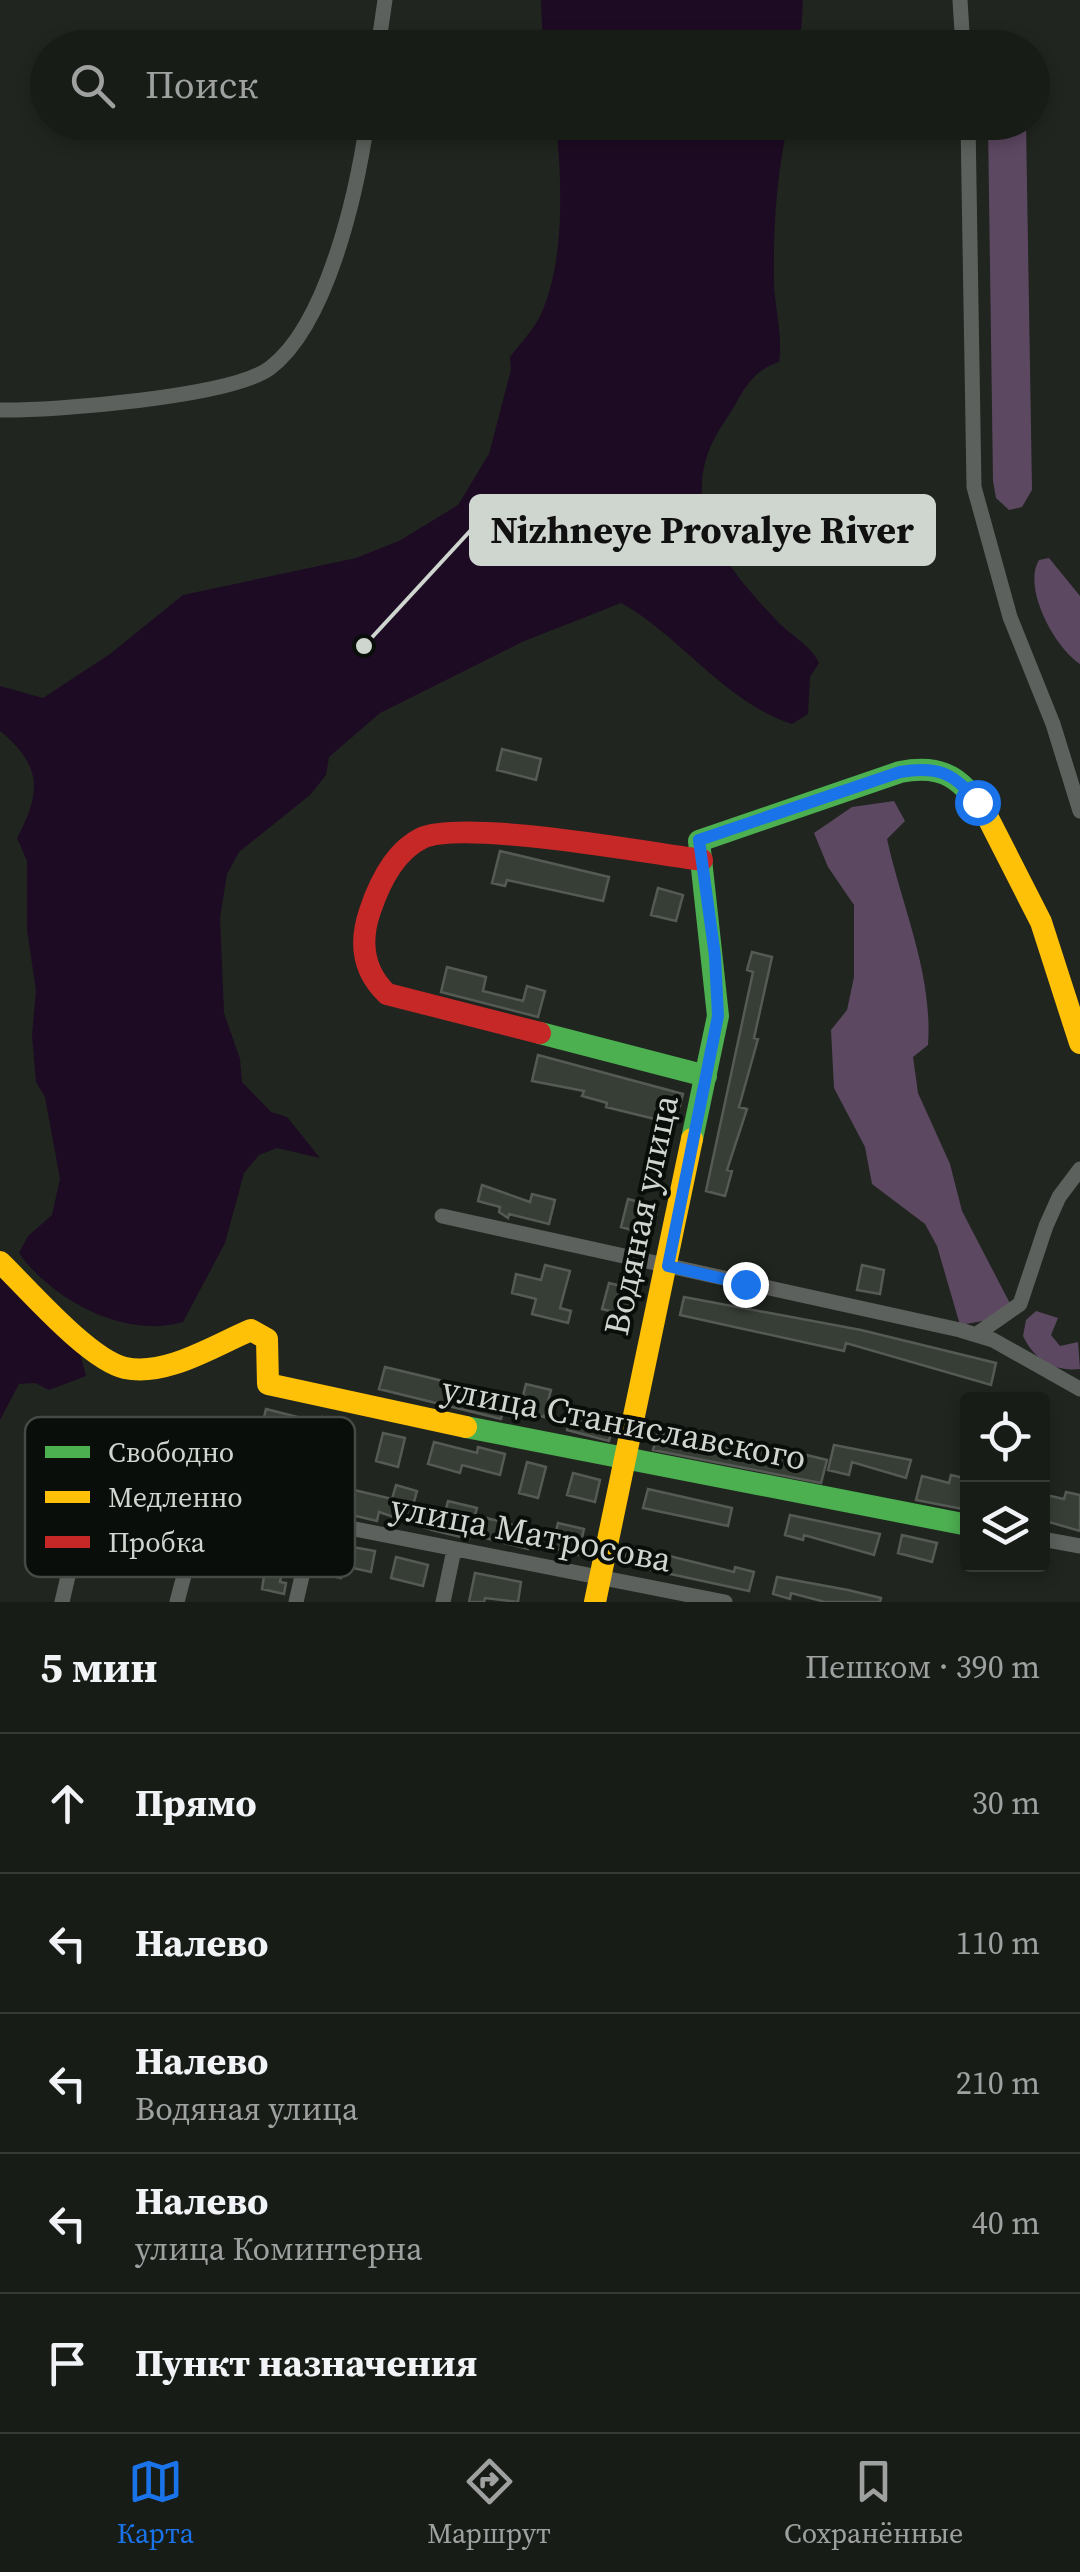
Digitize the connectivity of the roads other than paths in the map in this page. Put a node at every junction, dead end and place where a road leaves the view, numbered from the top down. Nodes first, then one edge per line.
1 (385, 0) edge
2 (960, 0) edge
3 (381, 30) edge
4 (962, 30) edge
5 (363, 140) edge
6 (968, 140) edge
7 (0, 410) edge
8 (1080, 811) edge
9 (700, 850) junction
10 (1080, 1043) edge
11 (706, 1076) junction
12 (1080, 1168) edge
13 (442, 1216) dead end
14 (0, 1262) edge
15 (668, 1266) junction
16 (976, 1334) junction
17 (1080, 1389) edge
18 (622, 1462) junction
19 (960, 1525) edge
20 (355, 1529) edge
21 (1050, 1540) edge
22 (1080, 1546) edge
23 (454, 1550) junction
24 (68, 1577) edge
25 (184, 1577) edge
26 (302, 1577) edge
27 (600, 1578) junction
28 (62, 1602) edge
29 (177, 1602) edge
30 (296, 1602) edge
31 (443, 1602) edge
32 (596, 1602) edge
33 (724, 1602) edge

1 - 3 street
2 - 4 street
5 - 7 street
6 - 8 street
9 - 10 street
9 - 11 street, Водяная улица
9 - 11 street
11 - 15 street, Водяная улица
12 - 16 street
13 - 15 street
14 - 18 street, улица Станиславского
15 - 16 street
15 - 18 street, Водяная улица
16 - 17 street
18 - 19 street, улица Станиславского
18 - 27 street, Водяная улица
20 - 23 street, улица Матросова
21 - 22 street
23 - 27 street, улица Матросова
23 - 31 street
24 - 28 street, улица Матросова
25 - 29 street
26 - 30 street
27 - 32 street, Водяная улица
27 - 33 street, улица Матросова

